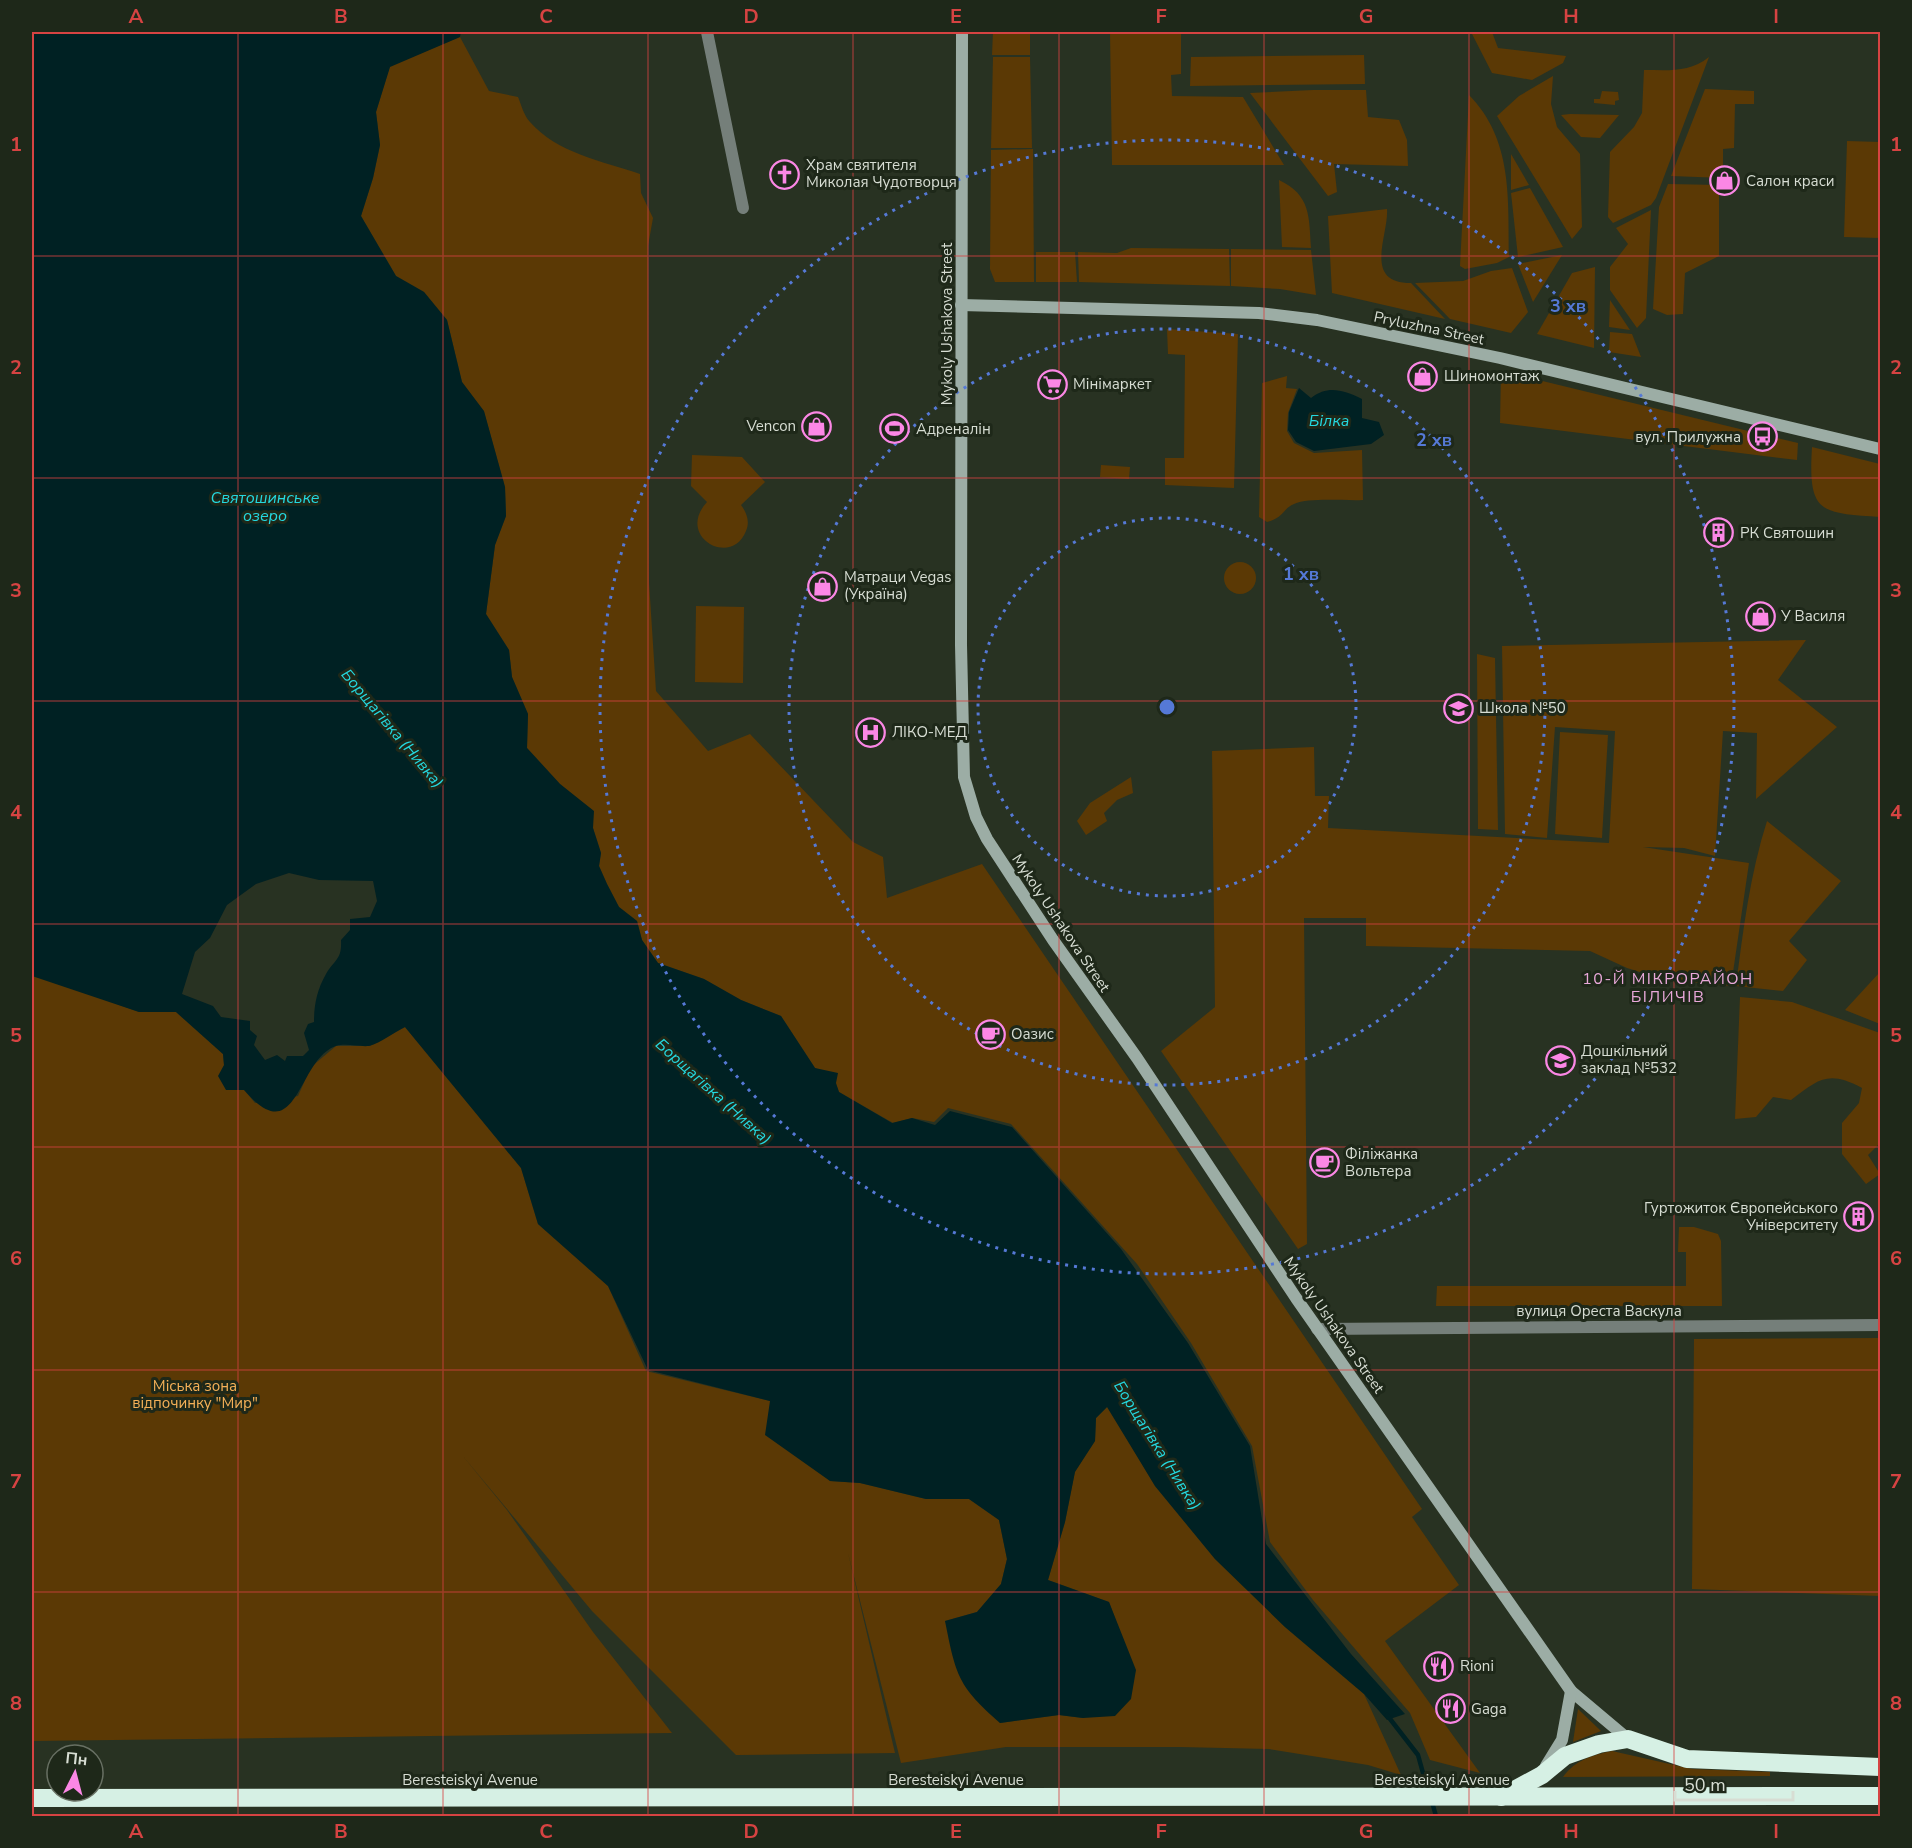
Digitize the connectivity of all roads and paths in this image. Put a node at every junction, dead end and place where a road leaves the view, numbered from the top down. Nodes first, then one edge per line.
1 (707, 32) edge
2 (962, 32) edge
3 (743, 208) dead end
4 (962, 305) junction
5 (1881, 449) edge
6 (1881, 1325) edge
7 (1317, 1329) junction
8 (1571, 1692) junction
9 (1628, 1739) junction
10 (1881, 1767) edge
11 (1542, 1775) junction
12 (1881, 1796) edge
13 (32, 1798) edge
14 (1499, 1798) junction

1 - 3 street
2 - 4 street, Mykoly Ushakova Street
4 - 5 street, Pryluzhna Street
4 - 7 street, Mykoly Ushakova Street
6 - 7 street, вулиця Ореста Васкула
7 - 8 street, Mykoly Ushakova Street
8 - 9 street, Mykoly Ushakova Street
8 - 11 street
9 - 10 highway
9 - 11 highway
11 - 14 highway
12 - 14 highway, Beresteiskyi Avenue
13 - 14 highway, Beresteiskyi Avenue

